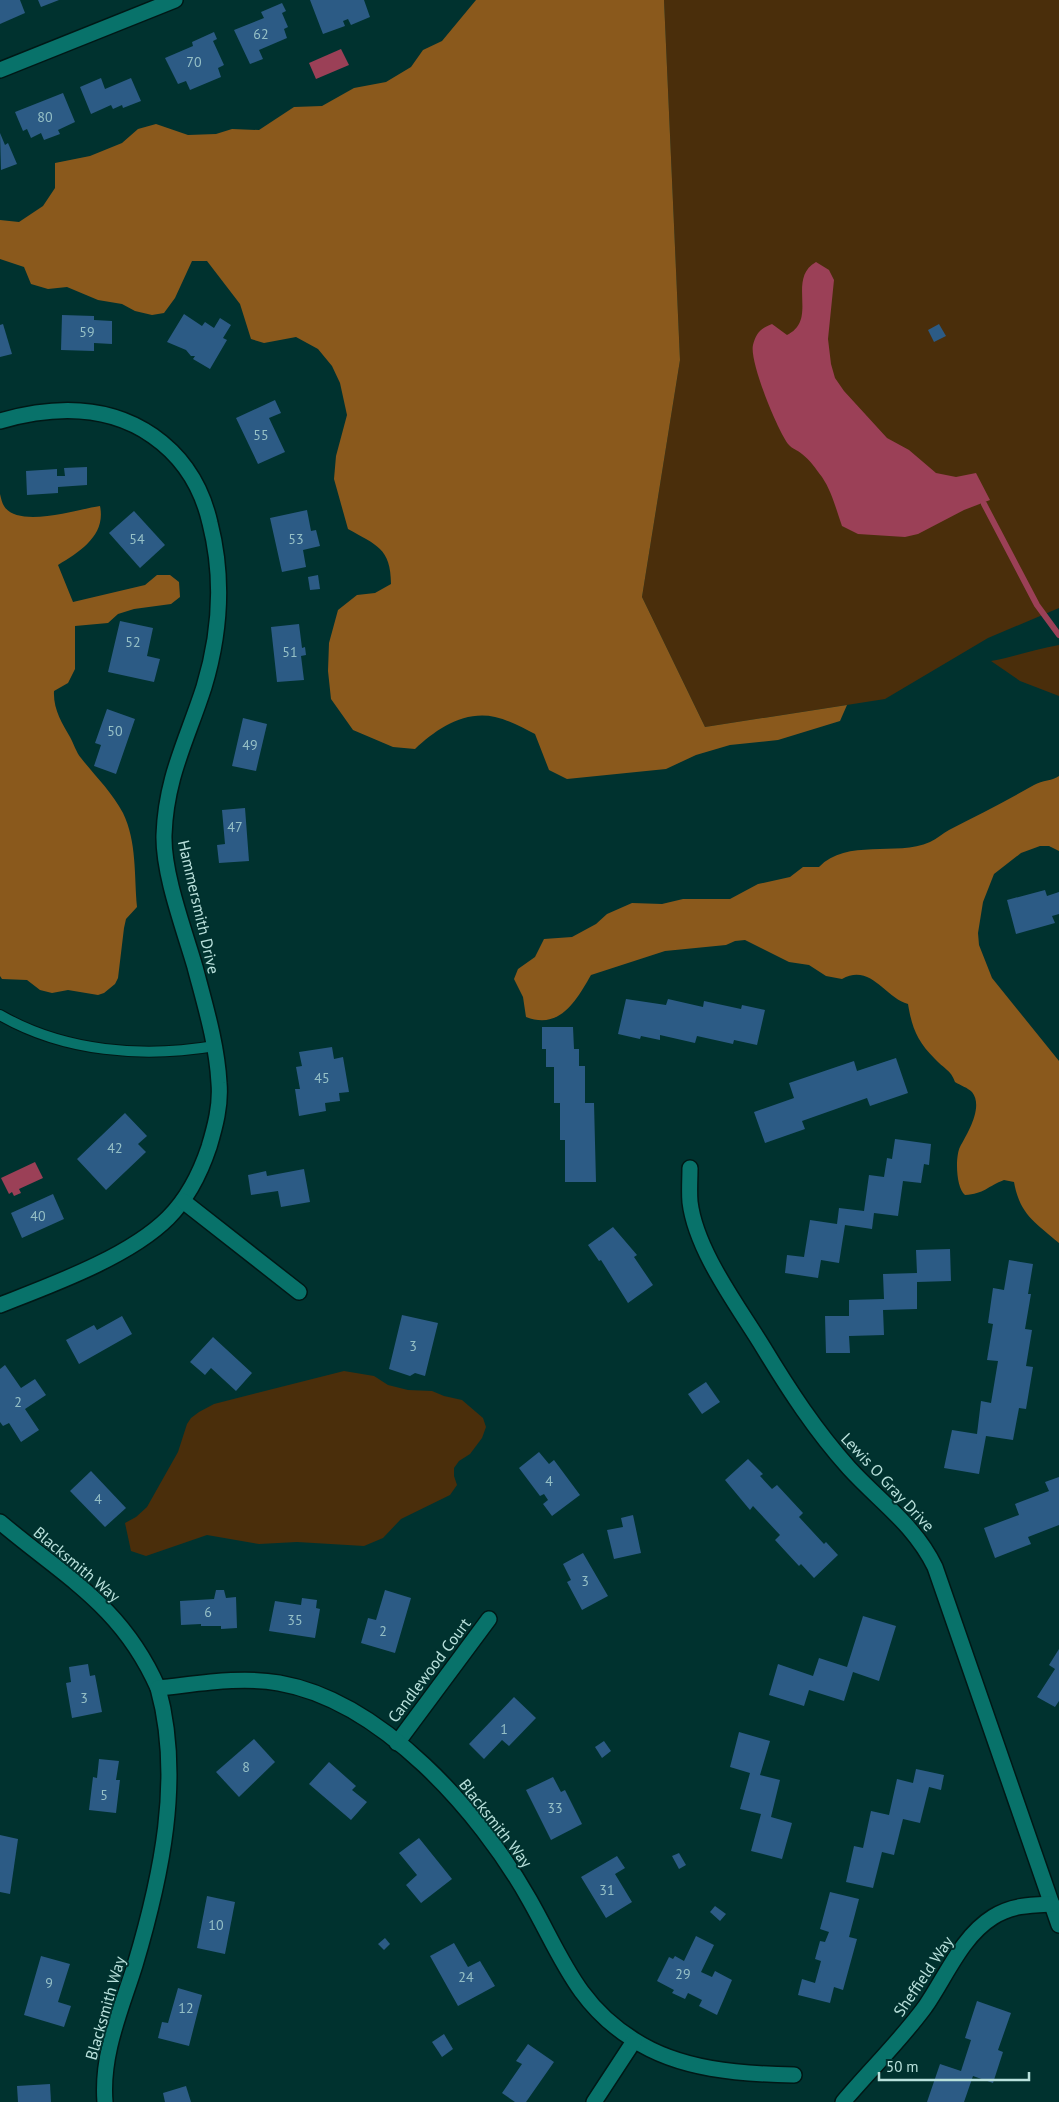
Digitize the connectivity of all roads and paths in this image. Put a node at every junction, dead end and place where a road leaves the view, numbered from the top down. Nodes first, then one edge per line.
1 (175, 0) edge
2 (0, 70) edge
3 (0, 421) edge
4 (0, 1015) edge
5 (215, 1046) junction
6 (690, 1168) dead end
7 (183, 1201) junction
8 (299, 1292) dead end
9 (0, 1305) edge
10 (0, 1522) edge
11 (489, 1619) dead end
12 (158, 1688) junction
13 (397, 1743) junction
14 (1052, 1904) junction
15 (1059, 1925) edge
16 (634, 2041) junction
17 (794, 2075) dead end
18 (104, 2102) edge
19 (594, 2102) edge
20 (843, 2102) edge

1 - 2 street
3 - 5 street, Hammersmith Drive
4 - 5 lane
5 - 7 street, Hammersmith Drive
6 - 14 street, Lewis O Gray Drive
7 - 8 street
7 - 9 street, Hammersmith Drive
10 - 12 street, Blacksmith Way
11 - 13 street, Candlewood Court
12 - 13 street, Blacksmith Way
12 - 18 street, Blacksmith Way
13 - 16 street, Blacksmith Way
14 - 15 street, Lewis O Gray Drive
14 - 20 street, Sheffield Way
16 - 17 street, Blacksmith Way
16 - 19 street

